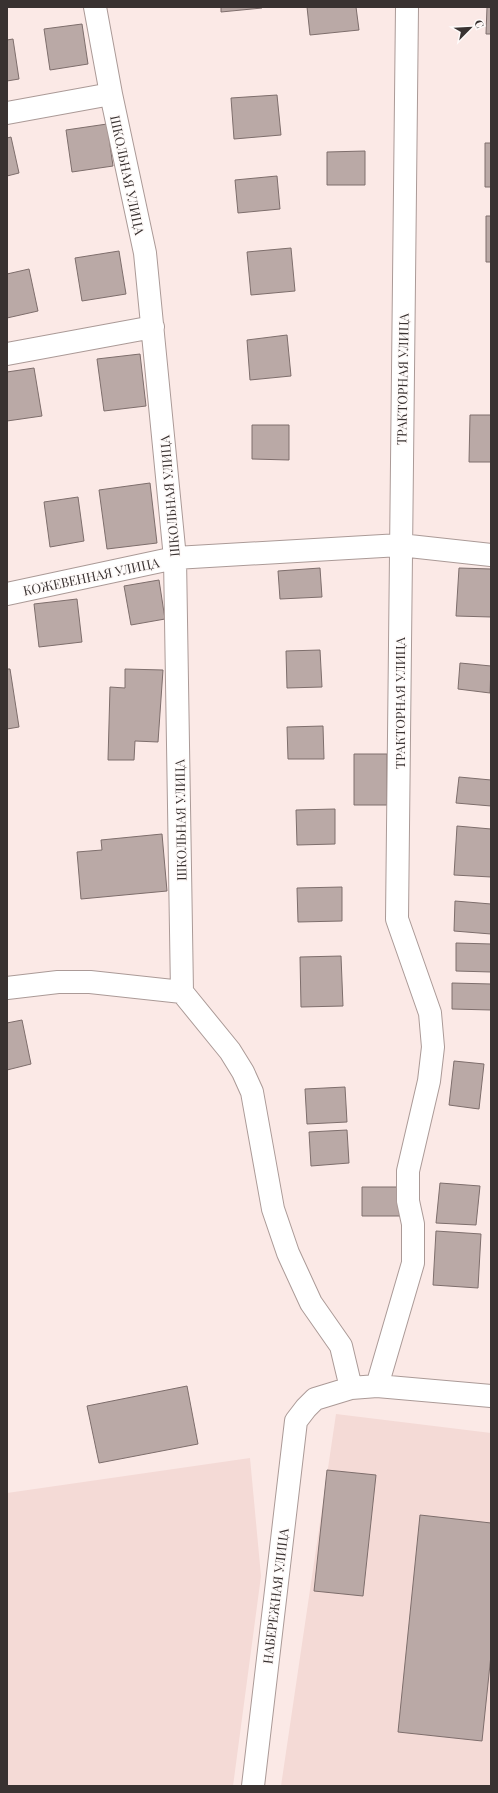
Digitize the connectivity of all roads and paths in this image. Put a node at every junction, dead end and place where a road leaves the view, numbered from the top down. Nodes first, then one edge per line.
1 (95, 7) edge
2 (407, 7) edge
3 (111, 94) junction
4 (7, 113) edge
5 (153, 327) junction
6 (7, 354) edge
7 (400, 545) junction
8 (491, 555) edge
9 (175, 558) junction
10 (7, 594) edge
11 (7, 988) edge
12 (182, 992) junction
13 (376, 1386) junction
14 (351, 1388) junction
15 (491, 1396) edge
16 (253, 1786) edge

1 - 3 street, ШКОЛЬНАЯ УЛИЦА
2 - 7 street, ТРАКТОРНАЯ УЛИЦА
3 - 4 street
3 - 5 street, ШКОЛЬНАЯ УЛИЦА
5 - 6 street
5 - 9 street, ШКОЛЬНАЯ УЛИЦА
7 - 8 street, КОЖЕВЕННАЯ УЛИЦА
7 - 9 street, КОЖЕВЕННАЯ УЛИЦА
7 - 13 street, ТРАКТОРНАЯ УЛИЦА
9 - 10 street, КОЖЕВЕННАЯ УЛИЦА
9 - 12 street, ШКОЛЬНАЯ УЛИЦА
11 - 12 street
12 - 14 street
13 - 14 street
13 - 15 street
14 - 16 street, НАБЕРЕЖНАЯ УЛИЦА

